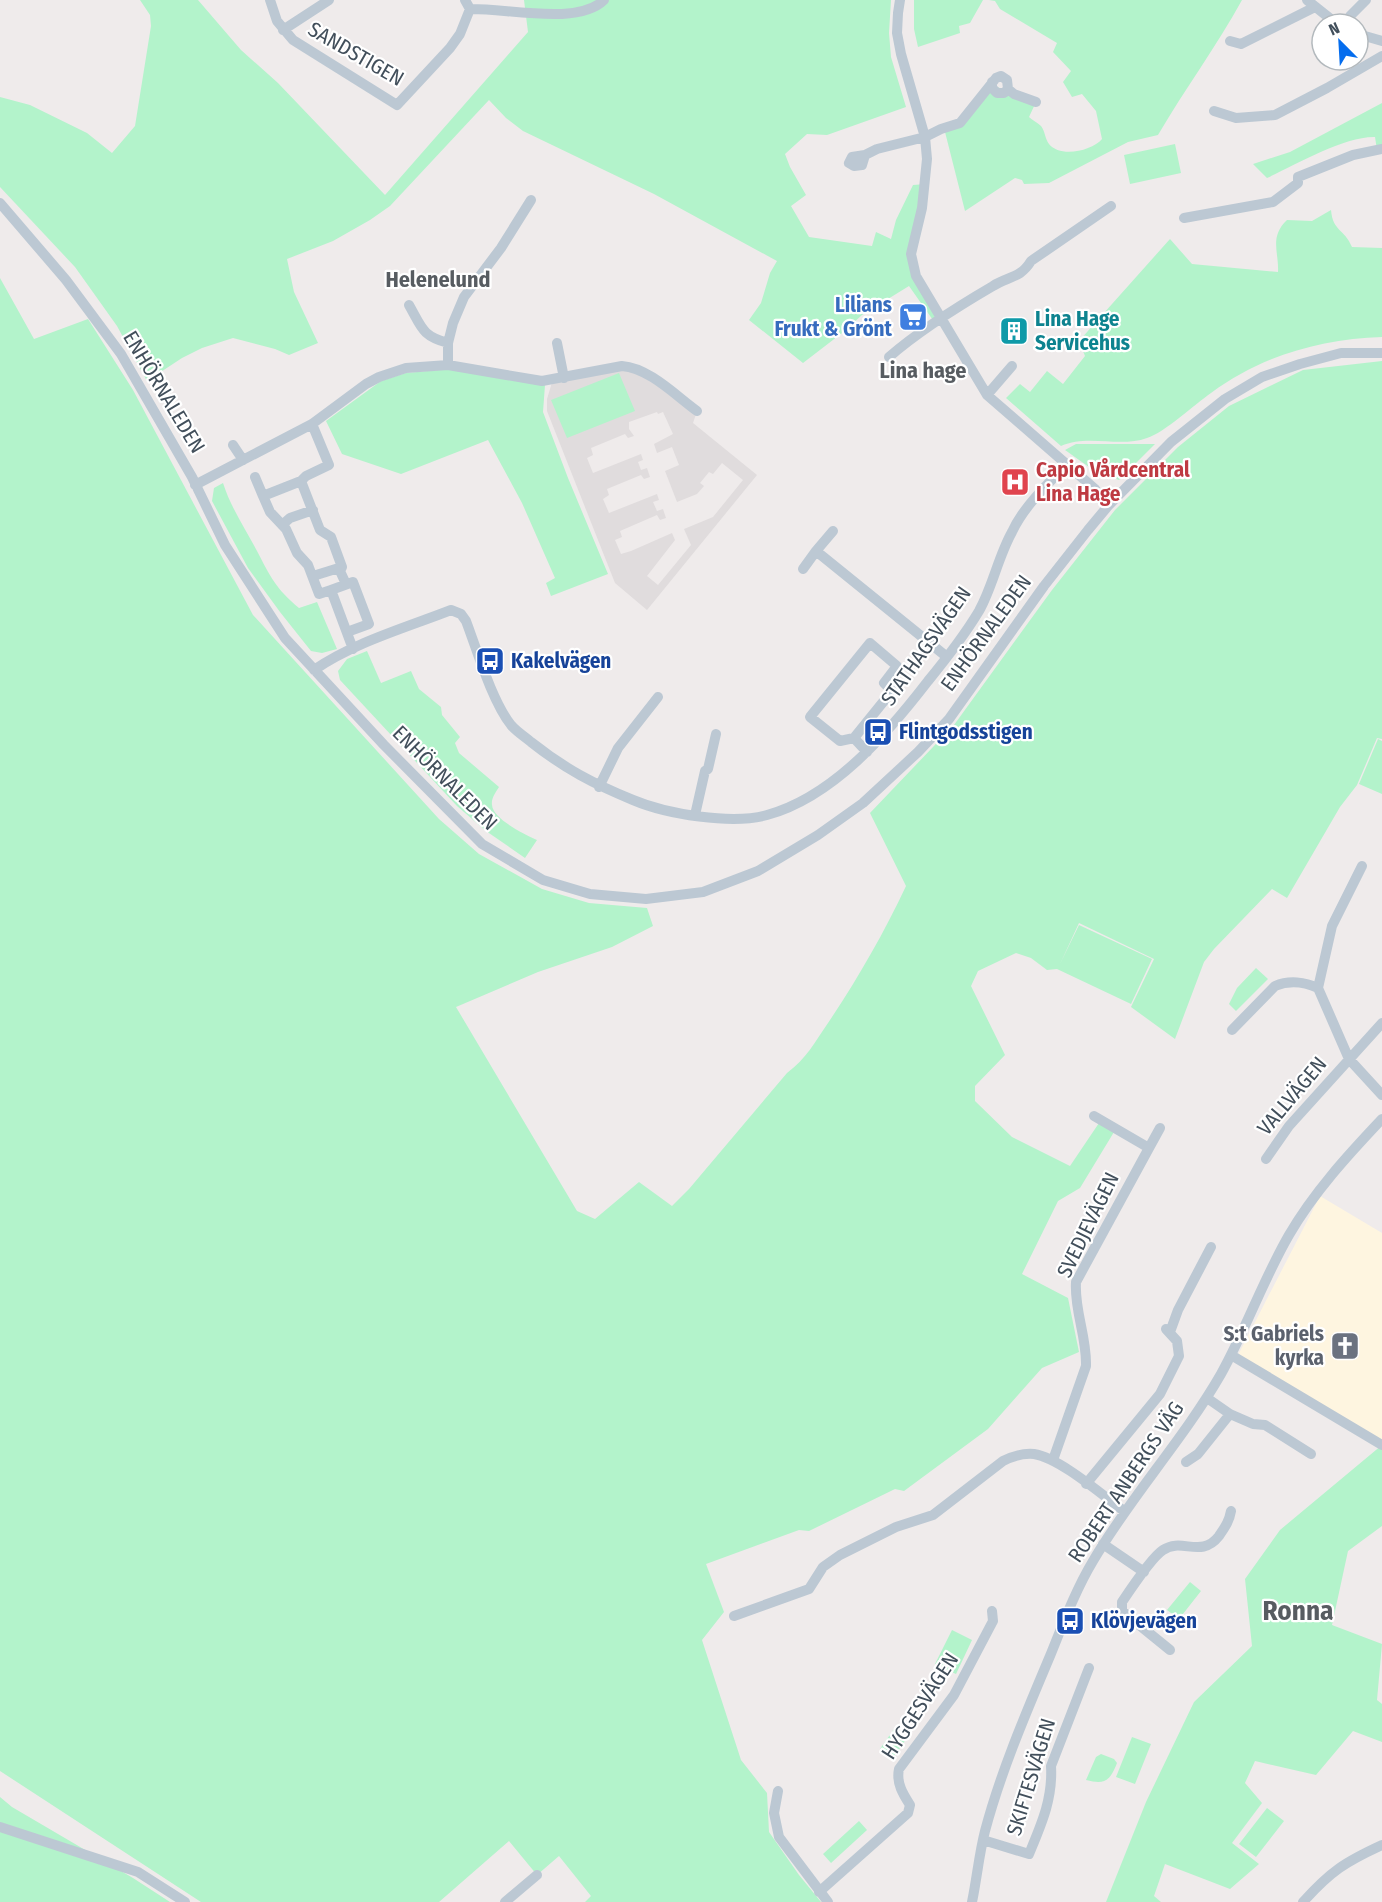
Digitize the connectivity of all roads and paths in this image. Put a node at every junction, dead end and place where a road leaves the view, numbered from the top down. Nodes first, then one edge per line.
1 (270, 0) edge
2 (329, 0) edge
3 (604, 0) edge
4 (900, 0) edge
5 (1366, 0) edge
6 (1311, 4) edge
7 (468, 5) edge
8 (1354, 12) edge
9 (283, 30) junction
10 (1230, 41) dead end
11 (1382, 56) edge
12 (1036, 102) dead end
13 (1214, 111) dead end
14 (925, 137) junction
15 (1382, 150) edge
16 (865, 155) dead end
17 (531, 200) dead end
18 (0, 203) edge
19 (1111, 206) dead end
20 (1185, 218) dead end
21 (409, 305) dead end
22 (943, 318) junction
23 (448, 343) junction
24 (557, 343) dead end
25 (1382, 353) edge
26 (889, 357) dead end
27 (448, 365) junction
28 (1012, 366) dead end
29 (564, 378) junction
30 (987, 395) junction
31 (697, 411) dead end
32 (312, 424) junction
33 (233, 445) dead end
34 (243, 460) junction
35 (1066, 465) junction
36 (255, 477) dead end
37 (302, 481) junction
38 (195, 485) junction
39 (263, 496) junction
40 (1108, 506) junction
41 (313, 510) junction
42 (282, 525) junction
43 (832, 531) dead end
44 (816, 551) junction
45 (342, 567) junction
46 (803, 568) dead end
47 (313, 576) junction
48 (346, 584) junction
49 (331, 590) junction
50 (347, 632) junction
51 (353, 649) junction
52 (947, 657) junction
53 (314, 670) junction
54 (658, 697) dead end
55 (716, 734) dead end
56 (854, 738) junction
57 (867, 752) junction
58 (600, 786) junction
59 (695, 815) junction
60 (1362, 866) dead end
61 (1318, 988) junction
62 (1382, 1023) edge
63 (1232, 1030) dead end
64 (1348, 1059) junction
65 (1382, 1095) edge
66 (1094, 1116) dead end
67 (1382, 1119) edge
68 (1160, 1128) dead end
69 (1149, 1148) junction
70 (1266, 1159) dead end
71 (1211, 1247) dead end
72 (1231, 1355) junction
73 (1207, 1398) junction
74 (1230, 1414) junction
75 (1382, 1445) edge
76 (1311, 1454) dead end
77 (1053, 1460) junction
78 (1186, 1462) dead end
79 (1086, 1484) junction
80 (1125, 1511) junction
81 (1231, 1511) dead end
82 (1103, 1544) junction
83 (1144, 1572) junction
84 (992, 1611) dead end
85 (734, 1616) dead end
86 (1170, 1650) dead end
87 (1089, 1668) dead end
88 (778, 1791) dead end
89 (0, 1827) edge
90 (983, 1840) junction
91 (1382, 1845) edge
92 (537, 1875) dead end
93 (819, 1892) junction
94 (184, 1902) edge
95 (505, 1902) edge
96 (828, 1902) edge
97 (972, 1902) edge
98 (1303, 1902) edge

1 - 9 street, SANDSTIGEN
2 - 9 street
3 - 7 street
4 - 14 street
5 - 8 street
6 - 10 street
7 - 9 street, SANDSTIGEN
11 - 13 street
12 - 14 street
14 - 16 street
14 - 22 street
15 - 20 street
17 - 23 street
18 - 38 street, ENHÖRNALEDEN
19 - 22 street
21 - 23 street
22 - 26 street
22 - 30 street
23 - 27 street
24 - 29 street
25 - 40 street, ENHÖRNALEDEN
27 - 29 street
27 - 32 street
28 - 30 street
29 - 31 street
30 - 35 street
32 - 34 street
32 - 37 street
33 - 34 street
34 - 38 street
35 - 40 street
35 - 52 street, STATHAGSVÄGEN
36 - 39 street
37 - 39 street
37 - 41 street
38 - 53 street, ENHÖRNALEDEN
39 - 42 street
40 - 53 street, ENHÖRNALEDEN
41 - 42 street
41 - 45 street
42 - 47 street
43 - 44 street
44 - 46 street
44 - 52 street
45 - 47 street
45 - 48 street
47 - 49 street
48 - 49 street
48 - 50 street
49 - 50 street
50 - 51 street
51 - 53 street
51 - 58 street, STATHAGSVÄGEN
52 - 57 street, STATHAGSVÄGEN
54 - 58 street
55 - 59 street
56 - 56 street
56 - 57 street
57 - 59 street, STATHAGSVÄGEN
58 - 59 street, STATHAGSVÄGEN
60 - 61 street
61 - 63 street
61 - 64 street
62 - 64 street, VALLVÄGEN
64 - 65 street
64 - 70 street, VALLVÄGEN
66 - 69 street
67 - 72 street, ROBERT ANBERGS VÄG
68 - 69 street, SVEDJEVÄGEN
69 - 77 street, SVEDJEVÄGEN
71 - 79 street
72 - 73 street, ROBERT ANBERGS VÄG
72 - 75 street
73 - 74 street
73 - 80 street, ROBERT ANBERGS VÄG
74 - 76 street
74 - 78 street
77 - 79 street
77 - 85 street
79 - 80 street
80 - 82 street, ROBERT ANBERGS VÄG
81 - 83 street
82 - 83 street
82 - 90 street, ROBERT ANBERGS VÄG
83 - 86 street
84 - 93 street, HYGGESVÄGEN
87 - 90 street, SKIFTESVÄGEN
88 - 93 street
89 - 94 street
90 - 97 street, ROBERT ANBERGS VÄG
91 - 98 street
92 - 95 street
93 - 96 street

